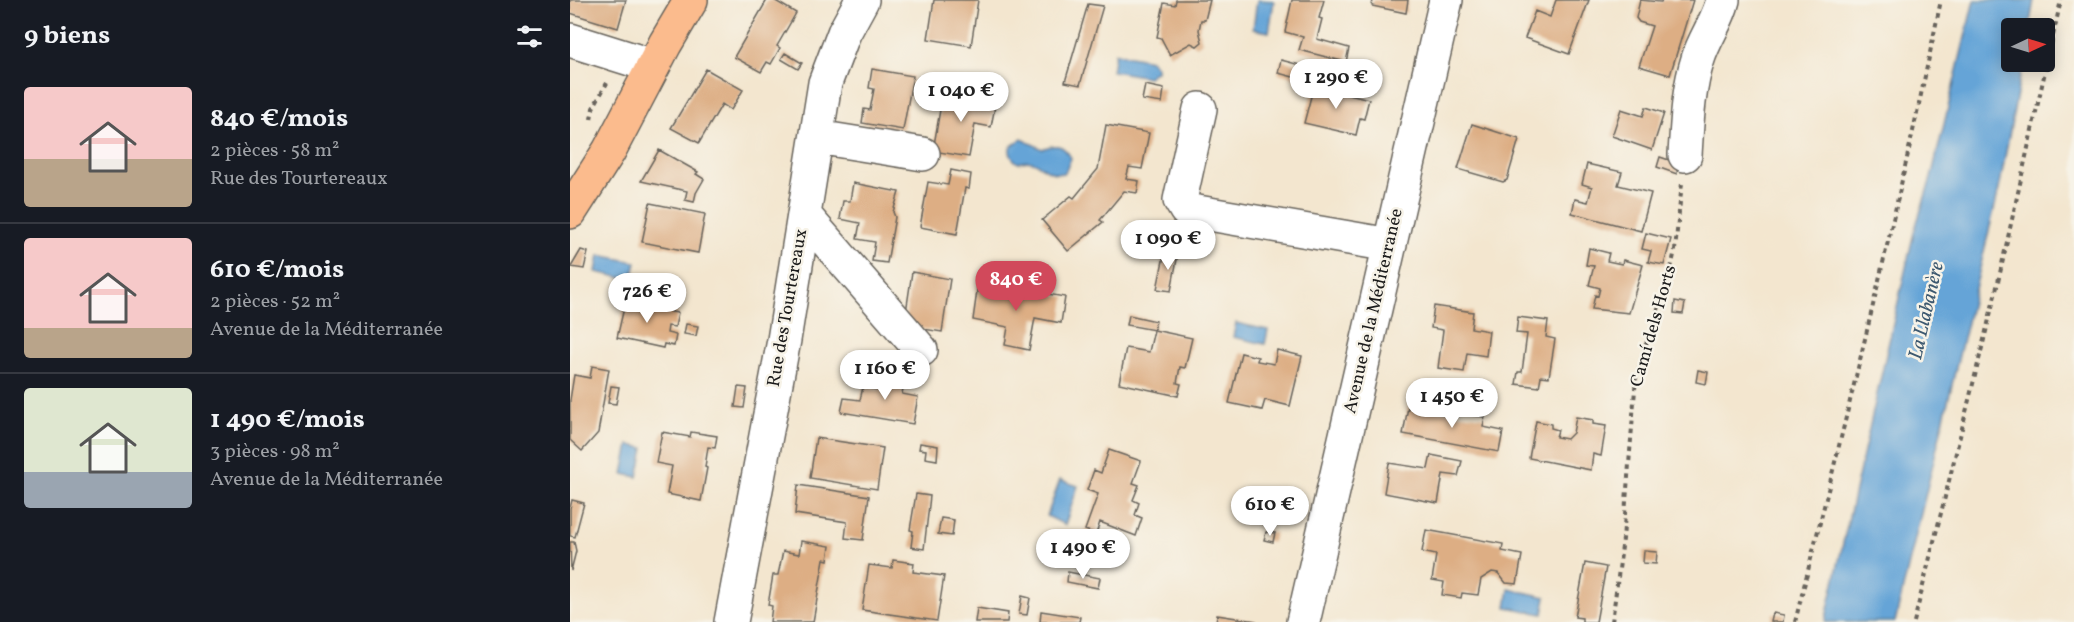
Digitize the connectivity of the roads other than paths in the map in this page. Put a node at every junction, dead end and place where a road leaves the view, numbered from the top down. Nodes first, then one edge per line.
1 (691, 0) edge
2 (862, 0) edge
3 (1446, 0) edge
4 (1723, 0) edge
5 (570, 40) edge
6 (653, 66) junction
7 (1200, 109) dead end
8 (815, 146) junction
9 (1685, 155) road end
10 (919, 162) dead end
11 (570, 212) edge
12 (804, 216) junction
13 (1390, 245) junction
14 (921, 350) dead end
15 (731, 622) edge
16 (1303, 622) edge

1 - 6 main road
2 - 8 street, Rue des Tourtereaux
3 - 13 street, Avenue de la Méditerranée
4 - 9 street
5 - 6 street
6 - 11 main road
7 - 13 street
8 - 10 street
8 - 12 street, Rue des Tourtereaux
12 - 14 street
12 - 15 street, Rue des Tourtereaux
13 - 16 street, Avenue de la Méditerranée

